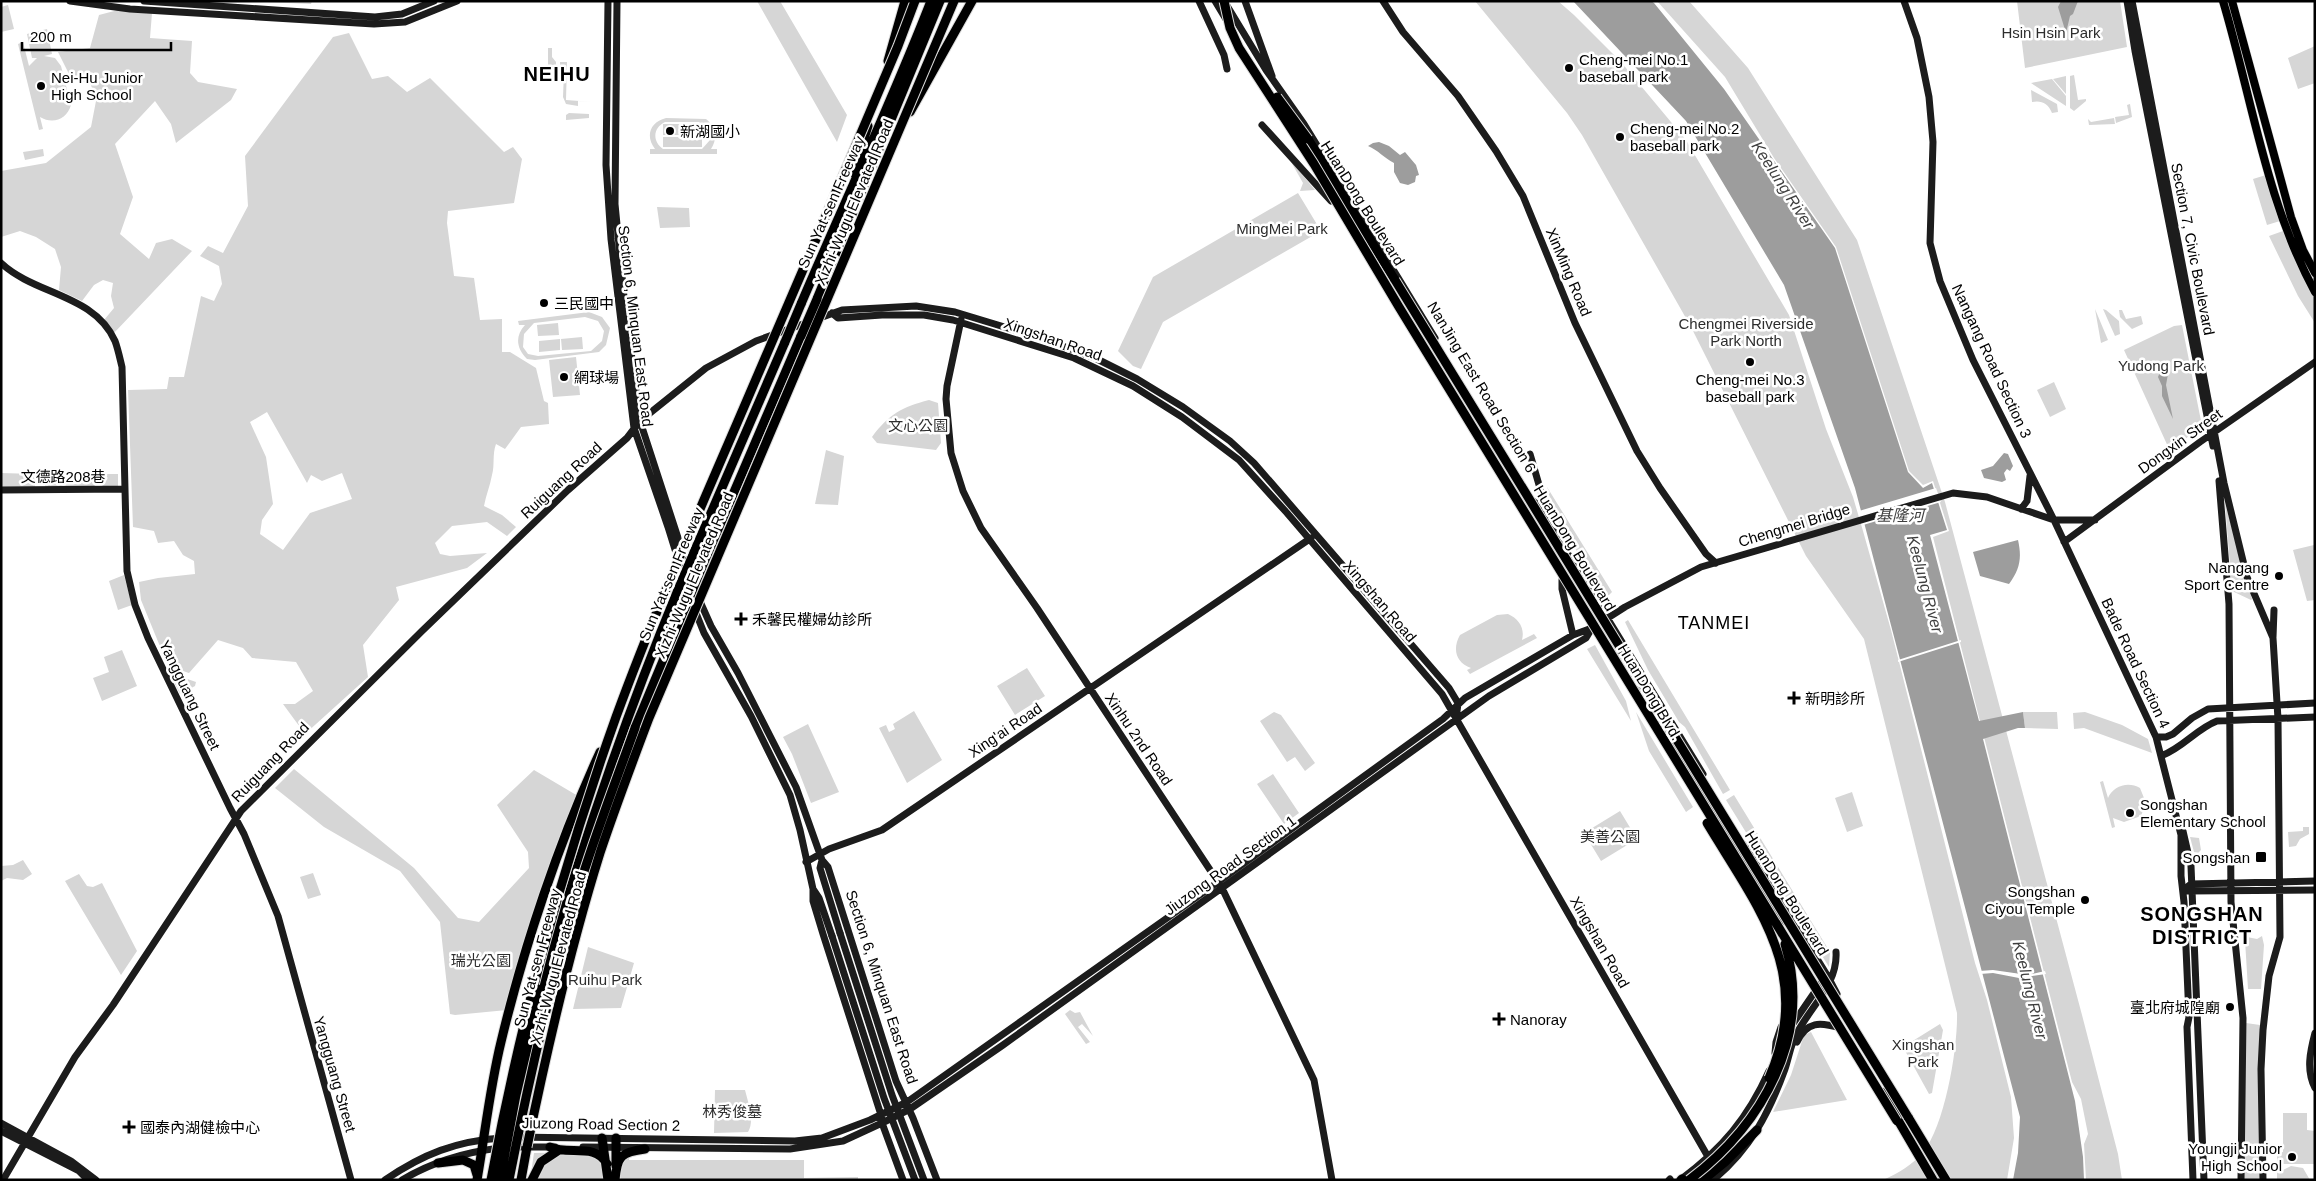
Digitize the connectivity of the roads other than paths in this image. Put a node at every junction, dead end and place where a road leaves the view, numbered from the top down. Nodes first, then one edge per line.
1 (70, 1) edge
2 (144, 1) edge
3 (434, 1) edge
4 (457, 1) edge
5 (608, 1) edge
6 (617, 1) edge
7 (905, 1) edge
8 (915, 1) edge
9 (931, 1) edge
10 (940, 1) edge
11 (954, 1) edge
12 (972, 1) edge
13 (1199, 1) edge
14 (1215, 1) edge
15 (1225, 1) edge
16 (1245, 1) edge
17 (1383, 1) edge
18 (1904, 1) edge
19 (2127, 1) edge
20 (2132, 1) edge
21 (2223, 1) edge
22 (2232, 1) edge
23 (1227, 69) dead end
24 (1273, 78) junction
25 (1262, 125) dead end
26 (859, 201) junction
27 (1331, 201) junction
28 (843, 204) junction
29 (1, 263) edge
30 (2315, 273) edge
31 (1395, 280) junction
32 (1388, 288) junction
33 (2315, 292) edge
34 (1405, 305) junction
35 (832, 313) joint
36 (961, 319) junction
37 (1450, 362) junction
38 (2315, 362) edge
39 (1435, 372) junction
40 (640, 421) junction
41 (634, 428) junction
42 (2213, 434) junction
43 (1530, 454) dead end
44 (2030, 473) junction
45 (125, 489) junction
46 (1, 490) edge
47 (1524, 501) junction
48 (2018, 508) junction
49 (2054, 520) junction
50 (2096, 520) junction
51 (1528, 522) junction
52 (1549, 522) junction
53 (1316, 535) junction
54 (1309, 539) junction
55 (2064, 542) junction
56 (1716, 563) junction
57 (1562, 580) junction
58 (2274, 610) dead end
59 (1608, 618) junction
60 (1596, 626) junction
61 (1573, 635) junction
62 (2273, 638) junction
63 (1090, 688) junction
64 (2315, 703) edge
65 (2278, 704) junction
66 (1455, 706) junction
67 (2230, 707) junction
68 (2315, 717) edge
69 (616, 718) junction
70 (2278, 719) junction
71 (1456, 720) junction
72 (2230, 720) junction
73 (1665, 721) junction
74 (2156, 737) junction
75 (1692, 756) junction
76 (2161, 756) junction
77 (1698, 785) junction
78 (1698, 797) junction
79 (236, 818) junction
80 (2179, 823) junction
81 (1714, 828) junction
82 (1728, 835) junction
83 (821, 857) junction
84 (806, 862) junction
85 (2315, 881) edge
86 (2280, 882) junction
87 (2232, 883) junction
88 (2191, 884) junction
89 (1220, 885) junction
90 (814, 889) junction
91 (2182, 890) junction
92 (2315, 890) edge
93 (2280, 891) junction
94 (2191, 892) junction
95 (2231, 892) junction
96 (1836, 952) dead end
97 (1829, 978) junction
98 (1783, 980) dead end
99 (1818, 993) junction
100 (1840, 1028) junction
101 (2315, 1034) edge
102 (1791, 1050) junction
103 (1774, 1059) junction
104 (2315, 1088) edge
105 (1886, 1092) junction
106 (908, 1106) junction
107 (882, 1115) junction
108 (1908, 1116) junction
109 (1897, 1121) junction
110 (1, 1123) edge
111 (882, 1124) junction
112 (1757, 1130) junction
113 (1, 1131) edge
114 (602, 1138) junction
115 (616, 1138) junction
116 (484, 1139) junction
117 (25, 1140) junction
118 (527, 1147) junction
119 (555, 1148) junction
120 (605, 1148) junction
121 (616, 1148) junction
122 (644, 1148) junction
123 (482, 1150) junction
124 (1707, 1155) dead end
125 (438, 1163) junction
126 (607, 1164) junction
127 (613, 1178) edge
128 (3, 1180) edge
129 (88, 1180) edge
130 (96, 1180) edge
131 (351, 1180) edge
132 (385, 1180) edge
133 (402, 1180) edge
134 (477, 1180) edge
135 (491, 1180) edge
136 (500, 1180) edge
137 (509, 1180) edge
138 (521, 1180) edge
139 (525, 1180) edge
140 (532, 1180) edge
141 (903, 1180) edge
142 (915, 1180) edge
143 (924, 1180) edge
144 (937, 1180) edge
145 (1332, 1180) edge
146 (1680, 1180) edge
147 (1689, 1180) edge
148 (1703, 1180) edge
149 (1713, 1180) edge
150 (1933, 1180) edge
151 (1946, 1180) edge
152 (2193, 1180) edge
153 (2204, 1180) edge
154 (2241, 1180) edge
155 (2263, 1180) edge

1 - 4 main road
2 - 3 main road
5 - 41 main road, Section 6, Minquan East Road
6 - 40 main road, Section 6, Minquan East Road
7 - 28 highway
8 - 69 highway, Xizhi-Wugu Elevated Road, bridge
9 - 28 highway, Sun Yat-sen Freeway
10 - 26 highway, Sun Yat-sen Freeway
11 - 118 highway, Xizhi-Wugu Elevated Road, bridge
12 - 26 highway
13 - 23 main road
14 - 27 main road, NanJing East Road Section 6
15 - 24 main road, NanJing East Road Section 6
15 - 31 highway, HuanDong Boulevard, bridge
15 - 32 highway, HuanDong Boulevard, bridge
16 - 24 main road
17 - 56 main road, XinMing Road
18 - 44 main road, Nangang Road Section 3
19 - 42 main road, Section 7, Civic Boulevard
20 - 42 main road, Section 7, Civic Boulevard
21 - 33 main road
22 - 30 main road
24 - 37 main road, NanJing East Road Section 6
25 - 27 main road
26 - 137 highway, Sun Yat-sen Freeway, bridge
27 - 39 main road, NanJing East Road Section 6
28 - 136 highway, Sun Yat-sen Freeway, bridge
29 - 45 main road, Yangguang Street
31 - 34 highway, bridge
31 - 73 highway, HuanDong Boulevard, bridge
32 - 34 highway, bridge
32 - 78 highway, HuanDong Blvd., bridge
34 - 47 highway
35 - 36 main road, Xingshan Road
35 - 40 main road, Ruiguang Road
36 - 53 main road, Xingshan Road
36 - 54 main road, Xingshan Road
36 - 63 main road, Xinhu 2nd Road
37 - 39 main road
37 - 52 main road, NanJing East Road Section 6
38 - 42 main road, Dongxin Street
39 - 51 main road, NanJing East Road Section 6
40 - 41 main road, Ruiguang Road
40 - 83 main road, Section 6, Minquan East Road
41 - 79 main road, Ruiguang Road
41 - 84 main road, Section 6, Minquan East Road
42 - 50 main road, Dongxin Street
42 - 62 main road, Section 7, Civic Boulevard
42 - 67 main road, Section 7, Civic Boulevard
43 - 52 main road
44 - 48 main road
44 - 49 main road, Nangang Road Section 3
45 - 46 main road, 文德路208巷
45 - 79 main road, Yangguang Street
47 - 51 highway
47 - 60 highway
48 - 49 main road, Chengmei Bridge
48 - 56 main road, Chengmei Bridge
49 - 50 main road
49 - 55 main road, Bade Road Section 4
50 - 55 main road, Dongxin Street
51 - 57 main road, NanJing East Road Section 6
52 - 59 main road, NanJing East Road Section 6
53 - 54 main road, Xing'ai Road
53 - 66 main road, Xingshan Road
54 - 63 main road, Xing'ai Road
54 - 66 main road, Xingshan Road
55 - 74 main road, Bade Road Section 4
56 - 59 main road, Chengmei Bridge
57 - 60 main road, NanJing East Road Section 6
57 - 61 main road
58 - 62 main road
59 - 60 main road, Jiuzong Road Section 1
59 - 75 main road, NanJing East Road Section 6
60 - 61 main road, Jiuzong Road Section 1
60 - 71 main road, Jiuzong Road Section 1
60 - 77 highway
60 - 81 main road, NanJing East Road Section 6
61 - 66 main road, Jiuzong Road Section 1
62 - 65 main road, Section 7, Civic Boulevard
63 - 83 main road, Xing'ai Road
63 - 89 main road, Xinhu 2nd Road
64 - 65 main road
65 - 67 main road
65 - 70 main road, Section 7, Civic Boulevard
66 - 71 main road, Xingshan Road
66 - 89 main road, Jiuzong Road Section 1
67 - 72 main road, Section 7, Civic Boulevard
67 - 74 main road
68 - 70 main road
69 - 116 highway, bridge
69 - 135 highway, Xizhi-Wugu Elevated Road, bridge
70 - 72 main road
70 - 86 main road, Section 7, Civic Boulevard
71 - 89 main road, Jiuzong Road Section 1
71 - 124 main road, Xingshan Road
72 - 76 main road
72 - 87 main road, Section 7, Civic Boulevard
73 - 108 highway, HuanDong Boulevard, bridge
73 - 147 highway, bridge
74 - 76 main road, Bade Road Section 4
75 - 77 highway
75 - 97 main road, NanJing East Road Section 6
76 - 80 main road, Bade Road Section 4
77 - 82 highway
78 - 109 highway, HuanDong Blvd., bridge
78 - 146 highway, bridge
79 - 117 main road, Ruiguang Road
79 - 131 main road, Yangguang Street
80 - 88 main road, Bade Road Section 4
80 - 91 main road, Bade Road Section 4
81 - 82 highway
81 - 99 main road, NanJing East Road Section 6
82 - 105 highway
83 - 84 main road, Xing'ai Road
83 - 106 main road, Section 6, Minquan East Road
83 - 143 main road, Section 6, Minquan East Road, bridge
84 - 90 main road, Section 6, Minquan East Road
85 - 86 main road
86 - 87 main road
86 - 93 main road, Section 7, Civic Boulevard
87 - 88 main road
87 - 95 main road, Section 7, Civic Boulevard
88 - 91 main road
88 - 94 main road, Bade Road Section 4
89 - 106 main road, Jiuzong Road Section 1
89 - 145 main road, Xinhu 2nd Road
90 - 107 main road, Section 6, Minquan East Road
90 - 142 main road, Section 6, Minquan East Road, bridge
91 - 94 main road
91 - 152 main road, Bade Road Section 4
92 - 93 main road
93 - 95 main road
93 - 155 main road, Section 7, Civic Boulevard
94 - 95 main road
94 - 153 main road, Bade Road Section 4
95 - 154 main road, Section 7, Civic Boulevard
96 - 97 main road
97 - 99 main road
97 - 151 main road, NanJing East Road Section 6, bridge
98 - 103 main road
99 - 100 main road, NanJing East Road Section 6
99 - 102 main road
99 - 103 main road
100 - 102 main road
100 - 150 main road, NanJing East Road Section 6, bridge
101 - 104 main road
102 - 112 main road
103 - 146 main road
105 - 108 highway, bridge
105 - 109 highway, bridge
106 - 107 main road, Jiuzong Road Section 1
106 - 111 main road, Jiuzong Road Section 1
106 - 144 main road, Section 6, Minquan East Road
107 - 111 main road, Section 6, Minquan East Road
107 - 115 main road, Jiuzong Road Section 2
108 - 151 highway
109 - 150 highway
110 - 117 main road
111 - 122 main road, Jiuzong Road Section 2
111 - 141 main road, Section 6, Minquan East Road
112 - 148 highway
112 - 149 main road
113 - 117 main road
114 - 115 main road, Jiuzong Road Section 2
114 - 116 main road, Jiuzong Road Section 2
114 - 120 highway
115 - 121 highway
116 - 123 highway
116 - 132 main road, Jiuzong Road Section 2
117 - 128 main road, Ruiguang Road
117 - 129 main road
117 - 130 main road
118 - 138 highway, Xizhi-Wugu Elevated Road
118 - 139 highway
119 - 120 main road, Jiuzong Road Section 2
119 - 123 main road, Jiuzong Road Section 2
119 - 126 highway
119 - 140 highway
120 - 121 main road, Jiuzong Road Section 2
120 - 126 highway
121 - 122 main road, Jiuzong Road Section 2
121 - 127 highway
122 - 127 highway
123 - 125 main road, Jiuzong Road Section 2
123 - 134 highway
125 - 133 main road, Jiuzong Road Section 2
125 - 134 highway
126 - 127 highway

